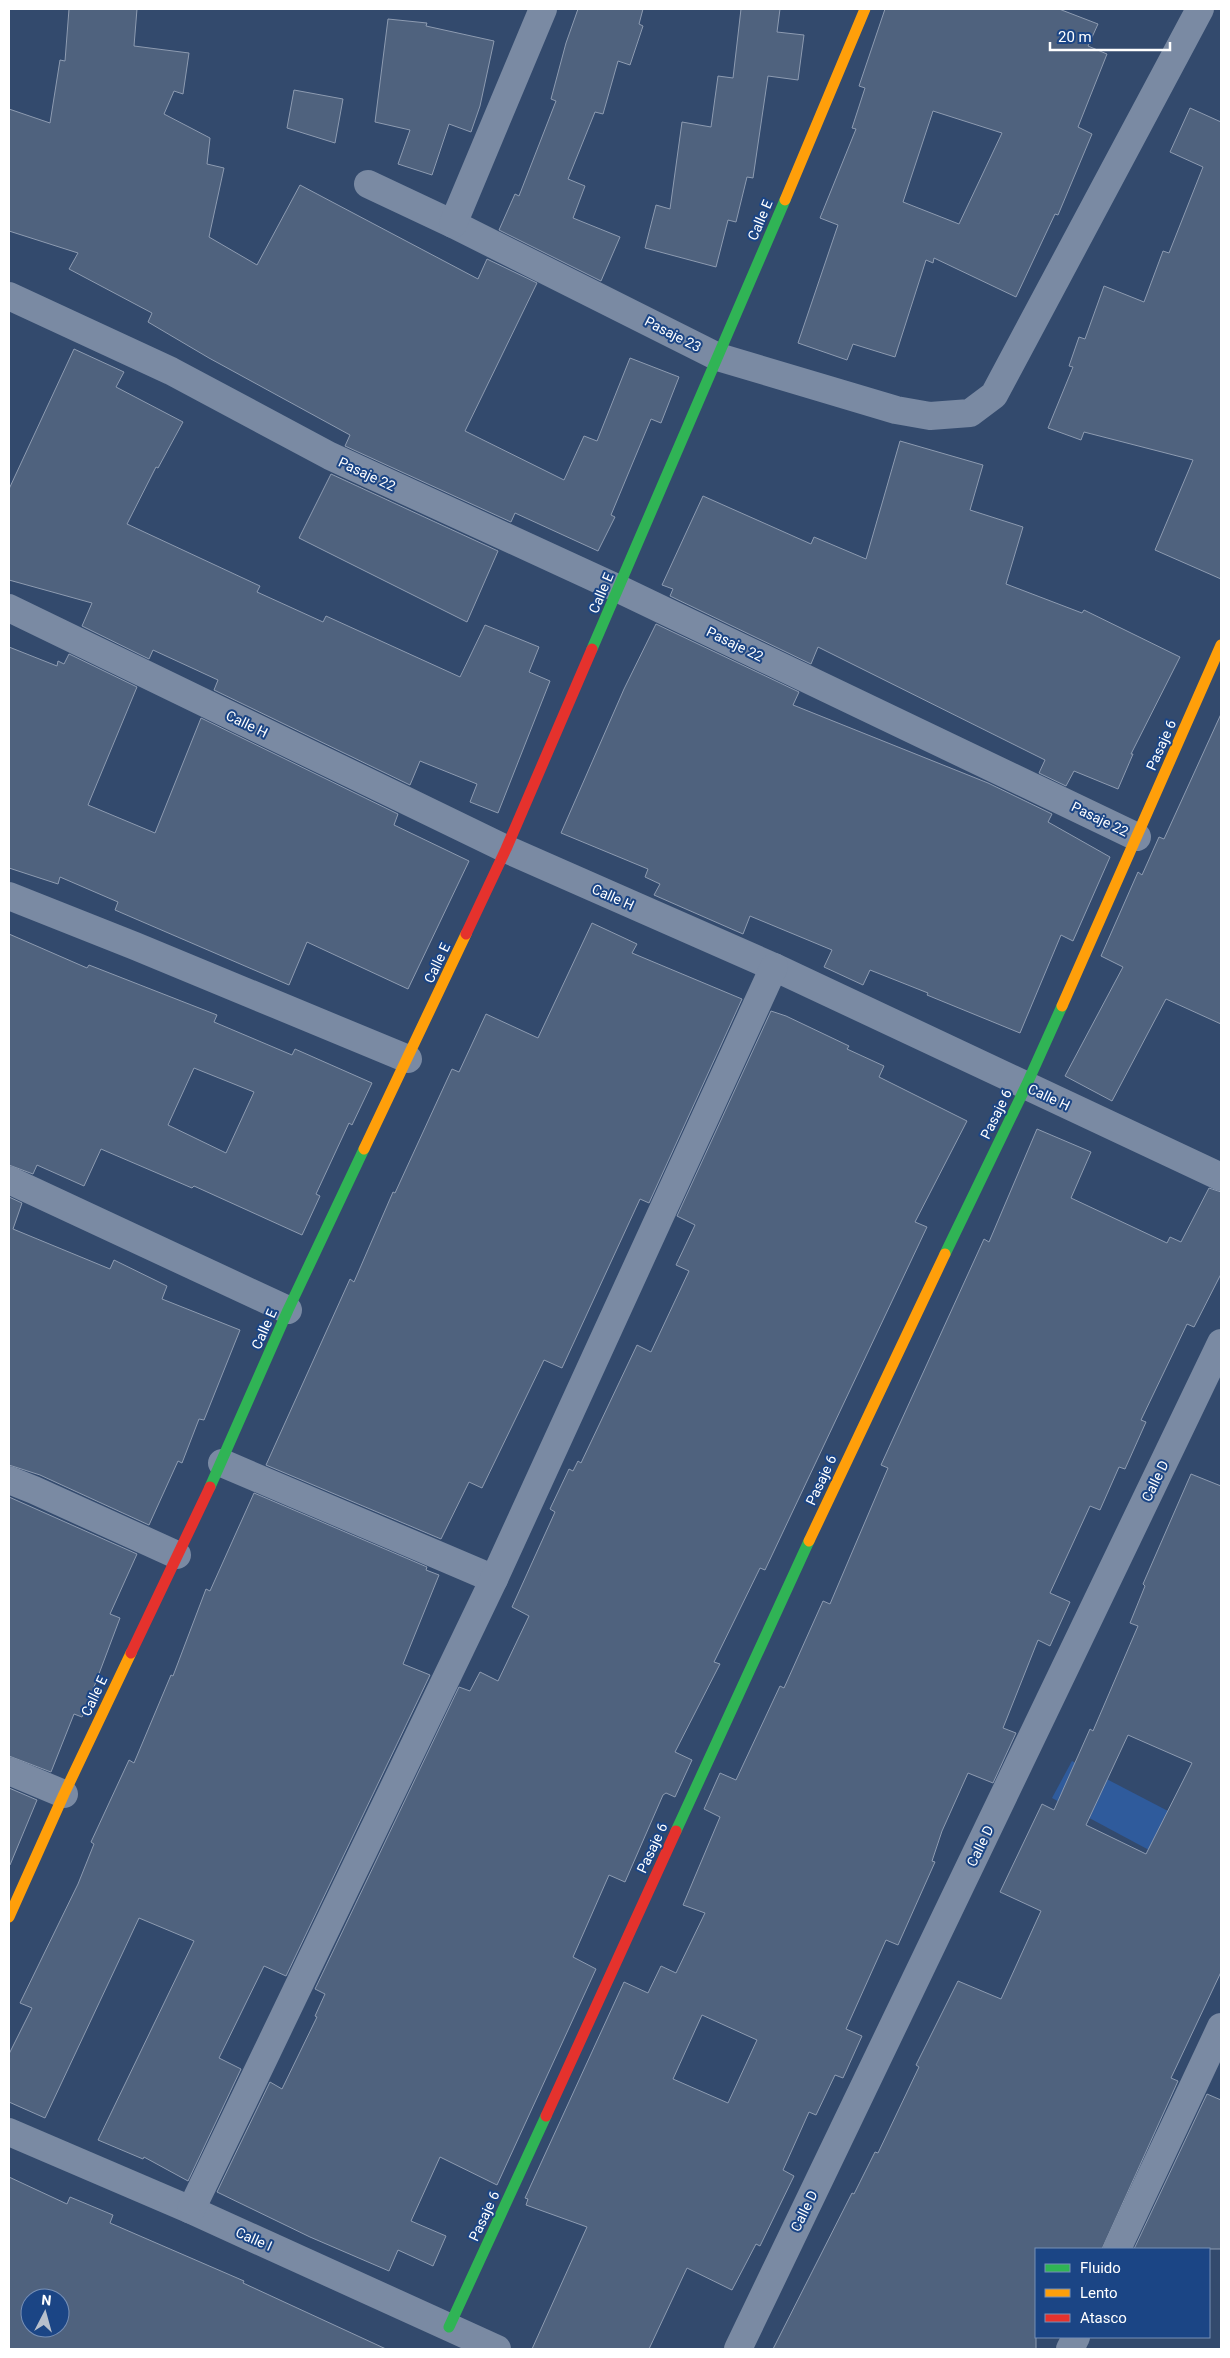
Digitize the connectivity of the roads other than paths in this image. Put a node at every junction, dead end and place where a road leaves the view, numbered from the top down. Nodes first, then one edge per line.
1 (542, 9) edge
2 (865, 9) edge
3 (1200, 9) edge
4 (368, 184) dead end
5 (453, 224) junction
6 (9, 296) edge
7 (718, 357) junction
8 (619, 589) junction
9 (9, 608) edge
10 (1221, 645) edge
11 (1137, 837) junction
12 (506, 850) junction
13 (9, 896) edge
14 (774, 967) junction
15 (408, 1059) junction
16 (1026, 1086) junction
17 (1221, 1177) edge
18 (9, 1180) edge
19 (288, 1310) junction
20 (1221, 1343) edge
21 (222, 1463) junction
22 (9, 1480) edge
23 (177, 1555) junction
24 (494, 1579) junction
25 (9, 1771) edge
26 (64, 1794) junction
27 (9, 1917) edge
28 (1221, 2027) edge
29 (9, 2132) edge
30 (191, 2210) junction
31 (1117, 2248) edge
32 (449, 2327) junction
33 (497, 2349) edge
34 (738, 2349) edge

1 - 5 street
2 - 7 street, Calle E
3 - 7 street, Pasaje 23
4 - 5 street, Pasaje 23
5 - 7 street, Pasaje 23
6 - 8 street, Pasaje 22
7 - 8 street, Calle E
8 - 11 street, Pasaje 22
8 - 12 street, Calle E
9 - 12 street, Calle H
10 - 11 street, Pasaje 6
11 - 16 street, Pasaje 6
12 - 14 street, Calle H
12 - 15 street, Calle E
13 - 15 street
14 - 16 street, Calle H
14 - 24 street
15 - 19 street, Calle E
16 - 17 street, Calle H
16 - 32 street, Pasaje 6
18 - 19 street
19 - 21 street, Calle E
20 - 34 street, Calle D
21 - 23 street, Calle E
21 - 24 street
22 - 23 street
23 - 26 street, Calle E
24 - 30 street
25 - 26 street
26 - 27 street, Calle E
28 - 31 street
29 - 30 street, Calle I
30 - 32 street, Calle I
32 - 33 street, Calle I

